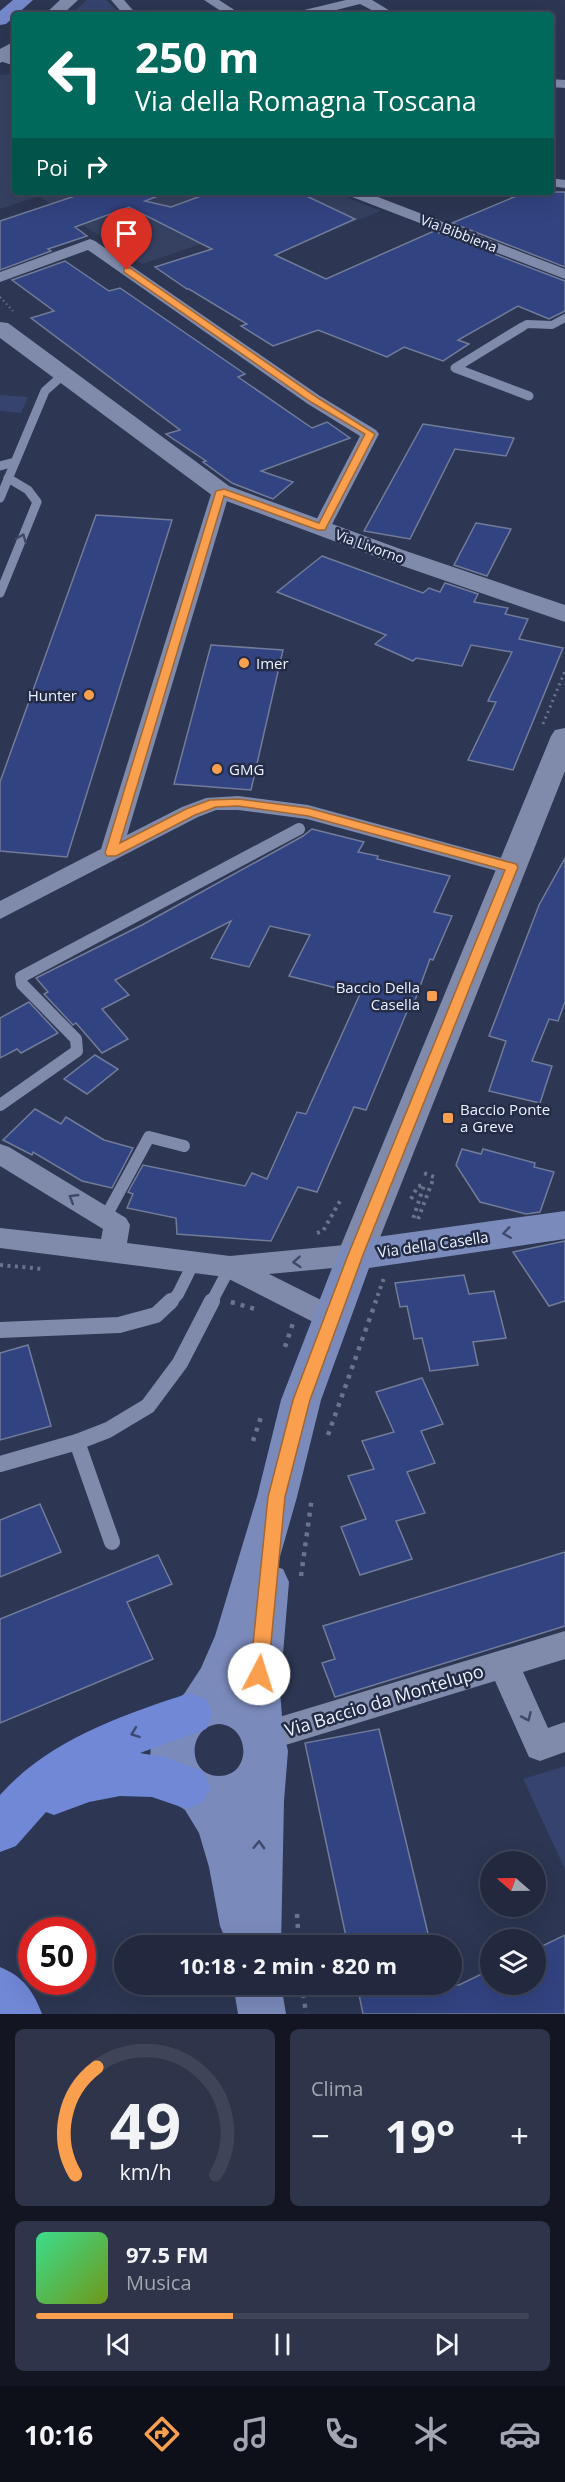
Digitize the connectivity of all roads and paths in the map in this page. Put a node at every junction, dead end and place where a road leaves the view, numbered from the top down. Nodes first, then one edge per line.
1 (24, 0) edge
2 (40, 0) edge
3 (70, 0) edge
4 (117, 0) edge
5 (210, 0) edge
6 (362, 0) edge
7 (26, 12) edge
8 (56, 12) edge
9 (128, 12) edge
10 (231, 12) edge
11 (313, 12) edge
12 (385, 12) edge
13 (0, 20) edge
14 (12, 23) edge
15 (0, 33) edge
16 (360, 195) edge
17 (565, 274) edge
18 (0, 277) edge
19 (565, 318) edge
20 (2, 327) edge
21 (64, 374) junction
22 (529, 396) dead end
23 (15, 462) junction
24 (0, 466) edge
25 (8, 478) junction
26 (221, 491) junction
27 (0, 498) edge
28 (321, 528) junction
29 (0, 593) edge
30 (565, 614) edge
31 (565, 736) edge
32 (299, 830) dead end
33 (111, 853) junction
34 (512, 867) junction
35 (0, 911) edge
36 (0, 1105) edge
37 (184, 1146) dead end
38 (0, 1154) edge
39 (421, 1174) dead end
40 (340, 1201) dead end
41 (410, 1202) dead end
42 (105, 1218) junction
43 (565, 1225) edge
44 (314, 1234) dead end
45 (0, 1238) edge
46 (112, 1252) junction
47 (194, 1262) junction
48 (371, 1262) junction
49 (230, 1267) junction
50 (331, 1318) junction
51 (0, 1330) edge
52 (77, 1442) junction
53 (325, 1446) dead end
54 (0, 1464) edge
55 (296, 1492) junction
56 (112, 1542) dead end
57 (299, 1586) dead end
58 (565, 1645) edge
59 (503, 1664) junction
60 (194, 1712) junction
61 (565, 1737) edge
62 (264, 1743) junction
63 (194, 1791) junction
64 (5, 1824) edge
65 (251, 1935) edge
66 (263, 1935) edge
67 (0, 1991) edge
68 (283, 1995) edge
69 (18, 2014) edge
70 (306, 2014) edge

1 - 13 main road
2 - 7 main road
3 - 8 street
4 - 9 street
5 - 10 street
6 - 11 street
6 - 12 street
14 - 15 main road
16 - 17 street, Via Bibbiena
18 - 28 street
19 - 22 lane
20 - 21 street, Via Livorno
21 - 23 lane
21 - 26 street, Via Livorno
23 - 24 lane
23 - 25 lane
25 - 27 lane
29 -> 25 lane
26 - 28 street, Via Livorno
26 - 33 street
28 - 30 street, Via Livorno
31 - 34 street, Via Baccio da Montelupo
32 - 36 lane
33 - 34 street
33 - 35 street
34 - 48 street, Via Baccio da Montelupo
37 - 42 lane
42 -> 38 street
39 - 41 path
40 - 44 path
42 - 46 street
43 -> 48 main road, Via della Casella
45 - 46 street, Via della Casella
46 - 47 street, Via della Casella
47 - 49 street, Via della Casella
47 - 51 lane
48 -> 49 street, Via della Casella
48 - 50 main road, Via Baccio da Montelupo
48 - 53 path
49 - 50 street, Via della Casella
49 - 52 lane
50 - 55 main road, Via Baccio da Montelupo
52 - 54 lane
52 - 56 lane
55 - 57 path
55 - 60 main road, Via Baccio da Montelupo
55 - 62 main road, Via Baccio da Montelupo
58 - 59 street, Via Baccio da Montelupo
59 -> 61 street, Via Baccio da Montelupo
59 - 62 street, Via Baccio da Montelupo
60 - 62 main road, Via Baccio da Montelupo
60 - 63 main road, Via Baccio da Montelupo
60 -> 64 highway
62 - 63 main road
66 -> 62 main road, Via Baccio da Montelupo
63 - 64 highway
63 - 65 main road, Via Baccio da Montelupo
67 - 69 highway
68 - 70 path

